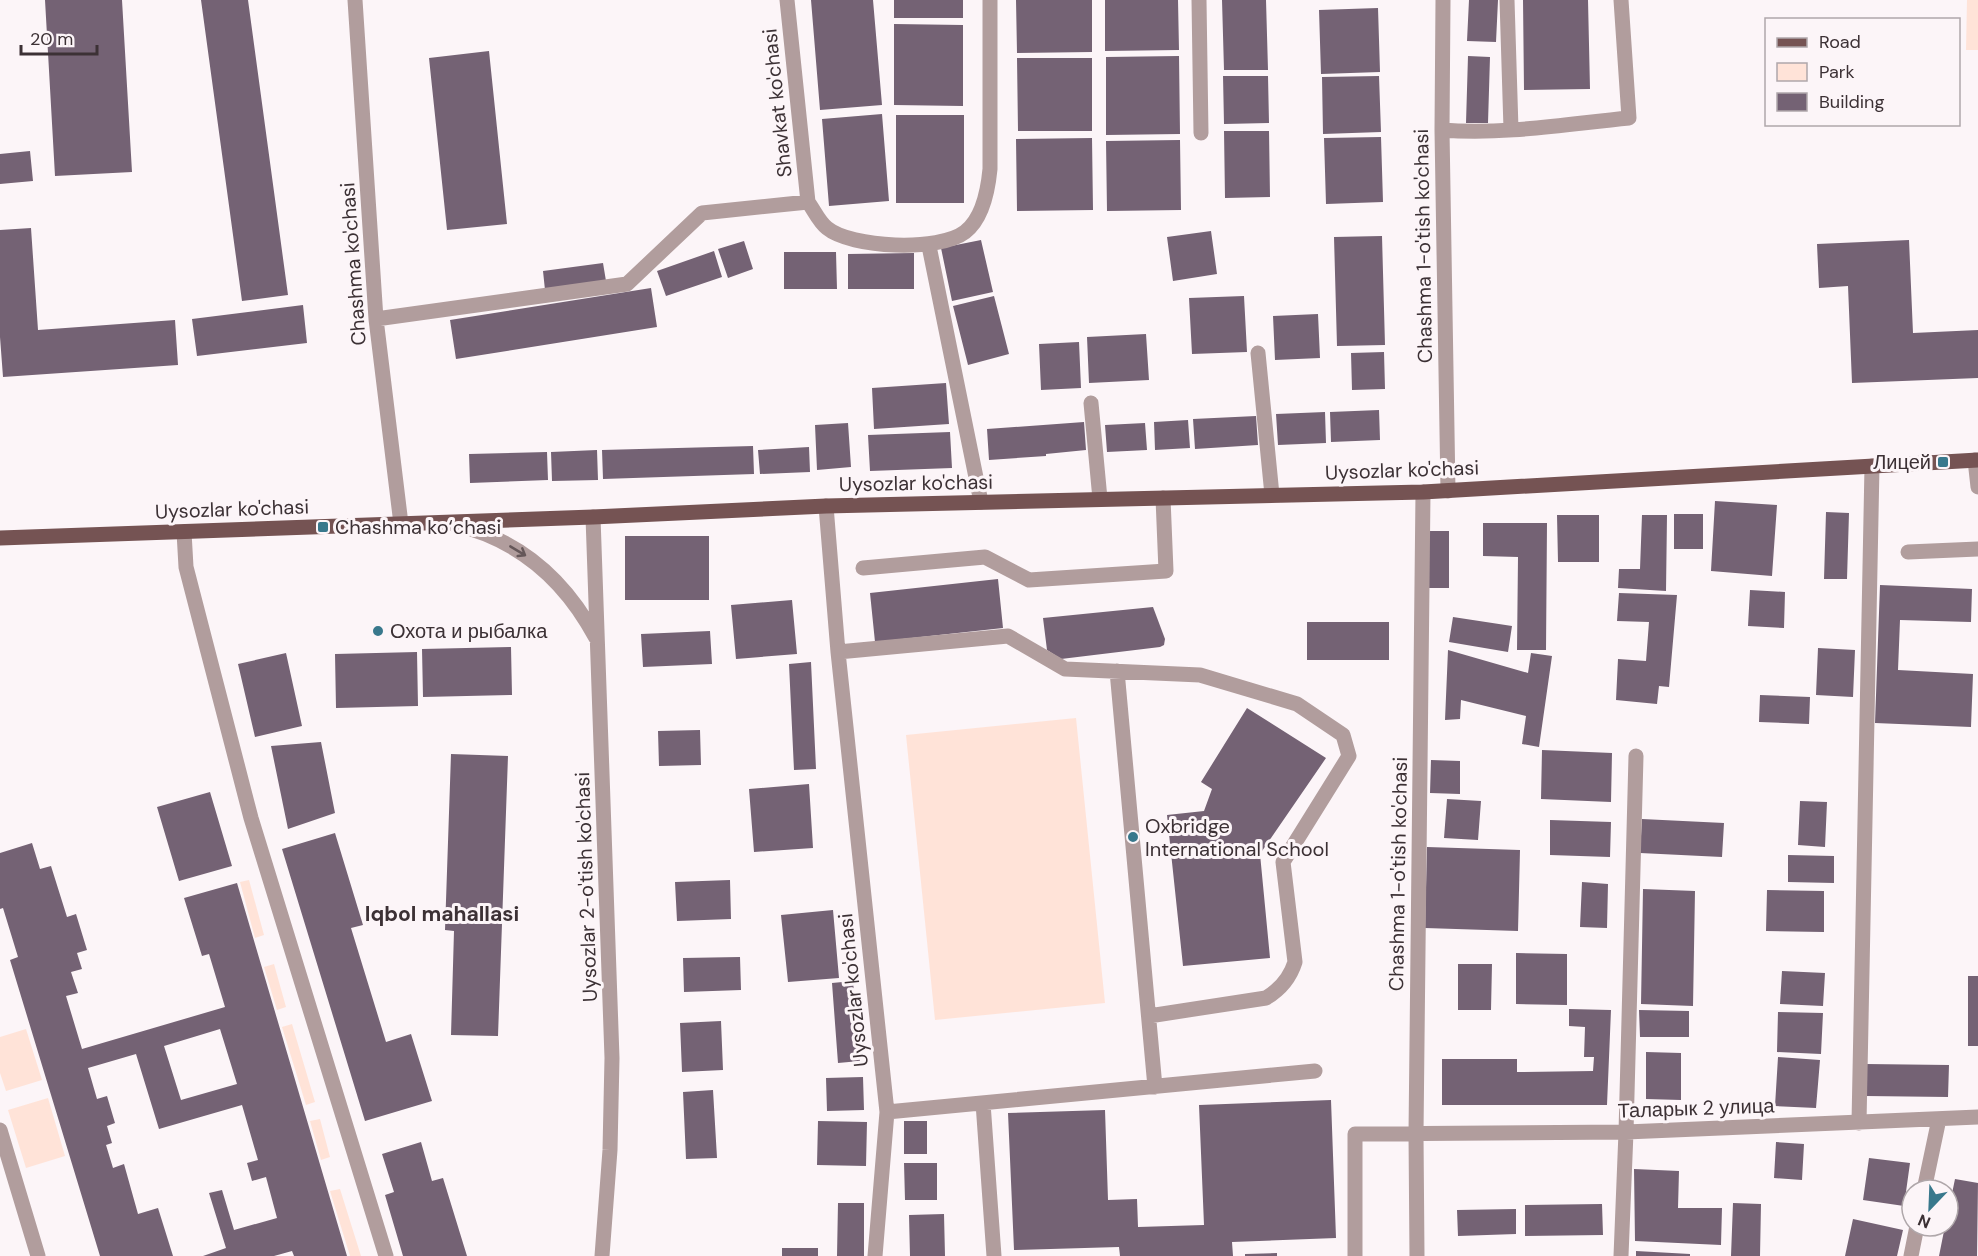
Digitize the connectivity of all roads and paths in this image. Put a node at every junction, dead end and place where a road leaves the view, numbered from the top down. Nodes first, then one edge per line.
1 (355, 0) edge
2 (787, 0) edge
3 (990, 0) edge
4 (1199, 0) edge
5 (1443, 0) edge
6 (1507, 0) edge
7 (1621, 0) edge
8 (1511, 129) junction
9 (1442, 130) junction
10 (1201, 133) dead end
11 (808, 201) junction
12 (929, 246) junction
13 (376, 319) junction
14 (1258, 353) dead end
15 (1091, 403) dead end
16 (1977, 460) edge
17 (1872, 466) junction
18 (1978, 488) edge
19 (1448, 490) junction
20 (1423, 492) junction
21 (1272, 495) junction
22 (1163, 498) junction
23 (1100, 499) junction
24 (981, 502) junction
25 (826, 506) junction
26 (593, 517) junction
27 (444, 522) junction
28 (401, 524) junction
29 (184, 532) junction
30 (0, 538) edge
31 (1978, 549) edge
32 (1908, 552) dead end
33 (863, 568) dead end
34 (598, 642) junction
35 (838, 652) junction
36 (1116, 671) junction
37 (1636, 756) dead end
38 (1149, 1016) junction
39 (1315, 1071) dead end
40 (1155, 1087) junction
41 (983, 1103) junction
42 (887, 1112) junction
43 (1978, 1117) edge
44 (1939, 1119) junction
45 (1859, 1123) junction
46 (0, 1130) edge
47 (1626, 1132) junction
48 (1416, 1134) junction
49 (1927, 1178) edge
50 (1915, 1238) edge
51 (39, 1256) edge
52 (387, 1256) edge
53 (602, 1256) edge
54 (876, 1256) edge
55 (994, 1256) edge
56 (1355, 1256) edge
57 (1417, 1256) edge
58 (1621, 1256) edge
59 (1911, 1256) edge

1 - 13 street, Chashma ko'chasi
2 - 11 street, Shavkat ko'chasi
3 - 12 street
4 - 10 street
5 - 9 street, Chashma 1-o'tish ko'chasi
6 - 8 street
7 - 8 street
8 - 9 street
9 - 19 street, Chashma 1-o'tish ko'chasi
11 - 12 street
11 - 13 street
12 - 24 street
13 - 28 street, Chashma ko'chasi
14 - 21 street
15 - 23 street
16 - 17 main road, Uysozlar ko'chasi
16 - 18 street
17 - 19 main road, Uysozlar ko'chasi
17 - 45 street
19 - 20 main road, Uysozlar ko'chasi
20 - 21 main road, Uysozlar ko'chasi
20 - 48 street, Chashma 1-o'tish ko'chasi
21 - 22 main road, Uysozlar ko'chasi
22 - 23 main road, Uysozlar ko'chasi
22 - 33 street
23 - 24 main road, Uysozlar ko'chasi
24 - 25 main road, Uysozlar ko'chasi
25 - 26 main road, Uysozlar ko'chasi
25 - 35 street, Uysozlar ko'chasi
26 - 27 main road, Uysozlar ko'chasi
26 - 34 street, Uysozlar 2-o'tish ko'chasi
27 - 28 main road, Uysozlar ko'chasi
27 -> 34 street
28 - 29 main road, Uysozlar ko'chasi
29 - 30 main road, Uysozlar ko'chasi
29 - 52 street
31 - 32 street
34 - 53 street, Uysozlar 2-o'tish ko'chasi
35 - 36 street
35 - 42 street, Uysozlar ko'chasi
36 - 38 street
36 - 38 street
37 - 47 street
38 - 40 street
39 - 40 street
40 - 41 street
41 - 42 street
41 - 55 street
42 - 54 street, Uysozlar ko'chasi
43 - 44 street, Таларык 2 улица
44 - 45 street, Таларык 2 улица
44 - 49 street
45 - 47 street, Таларык 2 улица
46 - 51 street
47 - 48 street, Таларык 2 улица
47 - 58 street
48 - 56 street, Таларык 2 улица
48 - 57 street, Chashma 1-o'tish ko'chasi
50 - 59 street

